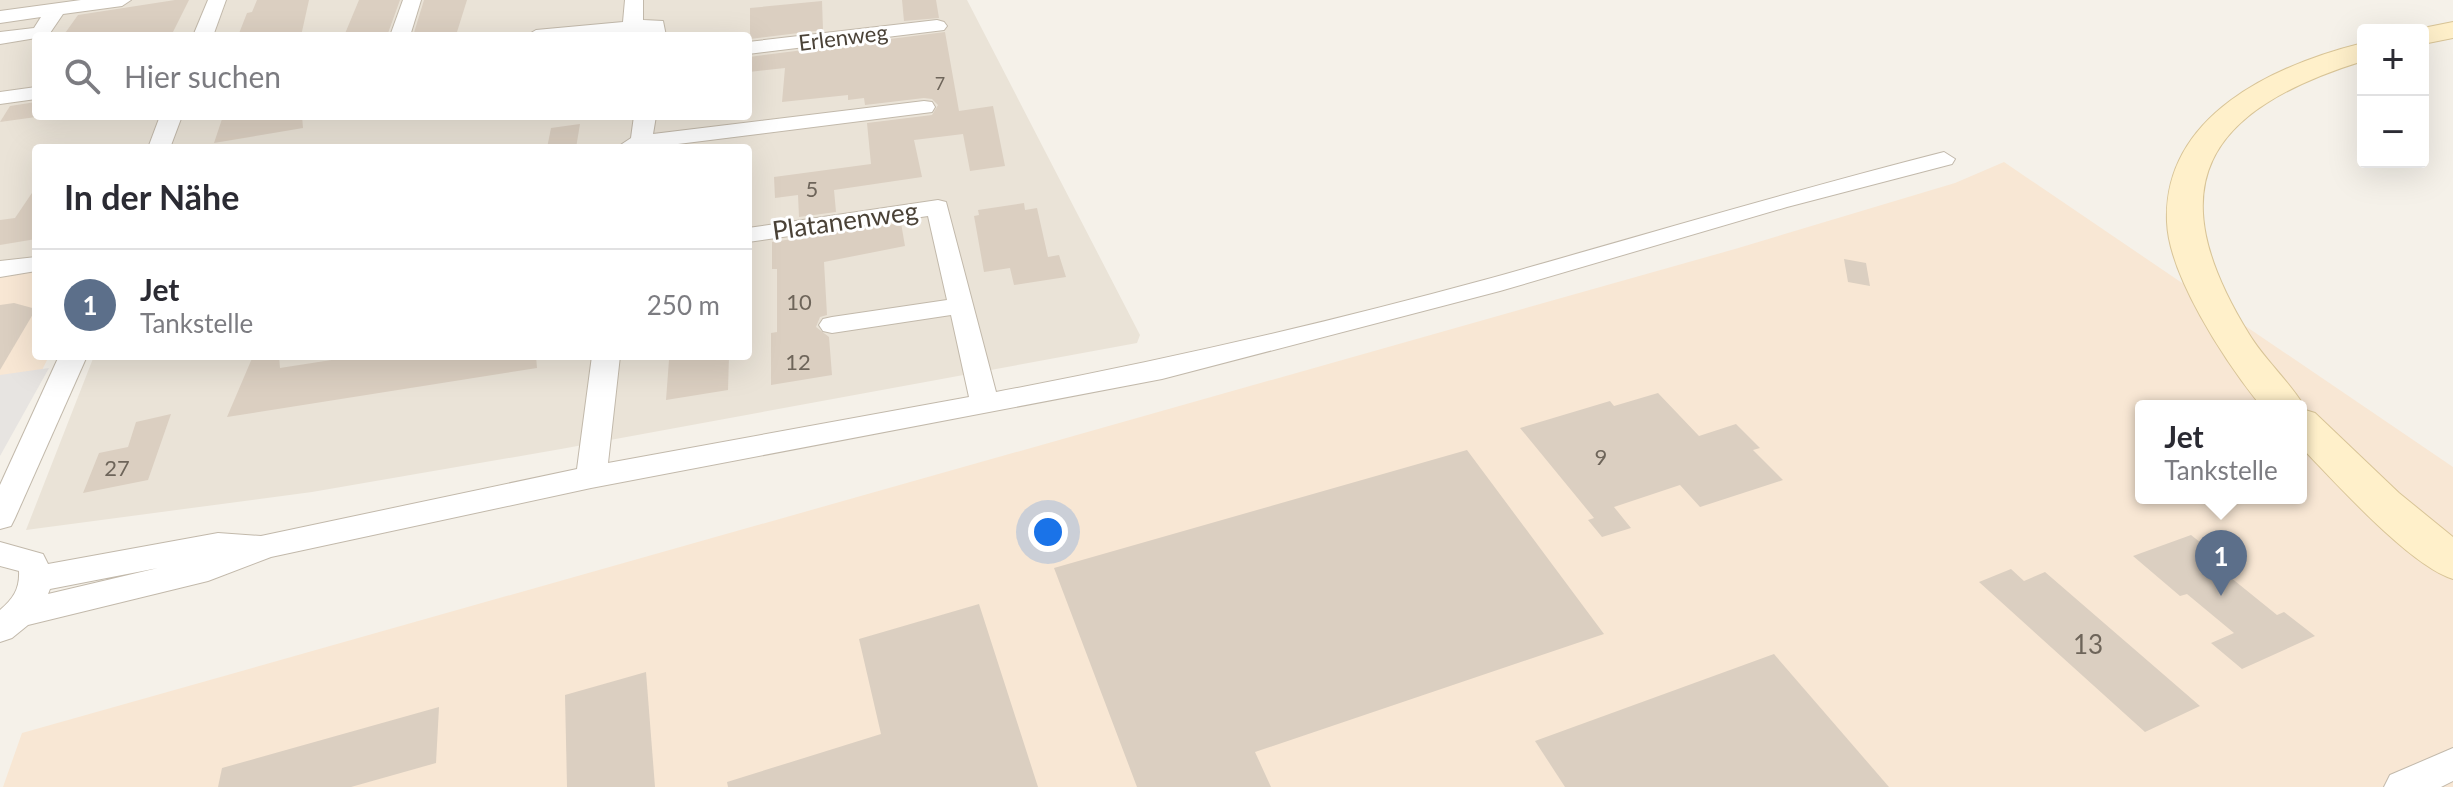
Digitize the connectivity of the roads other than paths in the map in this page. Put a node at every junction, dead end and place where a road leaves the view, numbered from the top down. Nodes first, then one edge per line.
1 (122, 0) edge
2 (217, 0) edge
3 (412, 0) edge
4 (634, 0) edge
5 (57, 8) junction
6 (0, 17) edge
7 (633, 25) junction
8 (937, 26) dead end
9 (2453, 30) edge
10 (41, 32) edge
11 (205, 32) edge
12 (401, 32) edge
13 (571, 32) edge
14 (656, 32) edge
15 (32, 34) edge
16 (2429, 35) edge
17 (0, 38) edge
18 (752, 48) edge
19 (2357, 54) edge
20 (32, 94) edge
21 (0, 98) edge
22 (924, 107) dead end
23 (170, 120) edge
24 (643, 120) edge
25 (160, 144) edge
26 (634, 144) edge
27 (642, 144) edge
28 (1944, 159) dead end
29 (752, 234) edge
30 (32, 265) edge
31 (0, 269) edge
32 (960, 306) junction
33 (832, 325) dead end
34 (71, 360) edge
35 (606, 360) edge
36 (2279, 400) edge
37 (985, 404) junction
38 (2307, 429) edge
39 (591, 477) junction
40 (0, 518) edge
41 (266, 546) junction
42 (0, 554) edge
43 (2453, 562) edge
44 (37, 579) junction
45 (9, 622) edge
46 (2453, 764) edge
47 (2403, 787) edge

1 - 5 street
2 - 11 street
3 - 12 street
4 - 7 street
5 - 6 street
5 - 10 street
7 - 13 street
7 - 14 street
8 - 18 street, Erlenweg
9 - 16 main road
15 - 17 street
19 - 36 main road
20 - 21 street
22 - 27 street
23 - 25 street
24 - 26 street
28 - 37 street
29 - 32 street, Platanenweg
30 - 31 street
32 - 33 street
32 - 37 street, Platanenweg
34 - 40 street
35 - 39 street
37 - 39 street
38 - 43 main road
39 - 41 street
41 - 44 street
41 - 45 street
42 - 44 street
44 - 45 street
46 - 47 street

